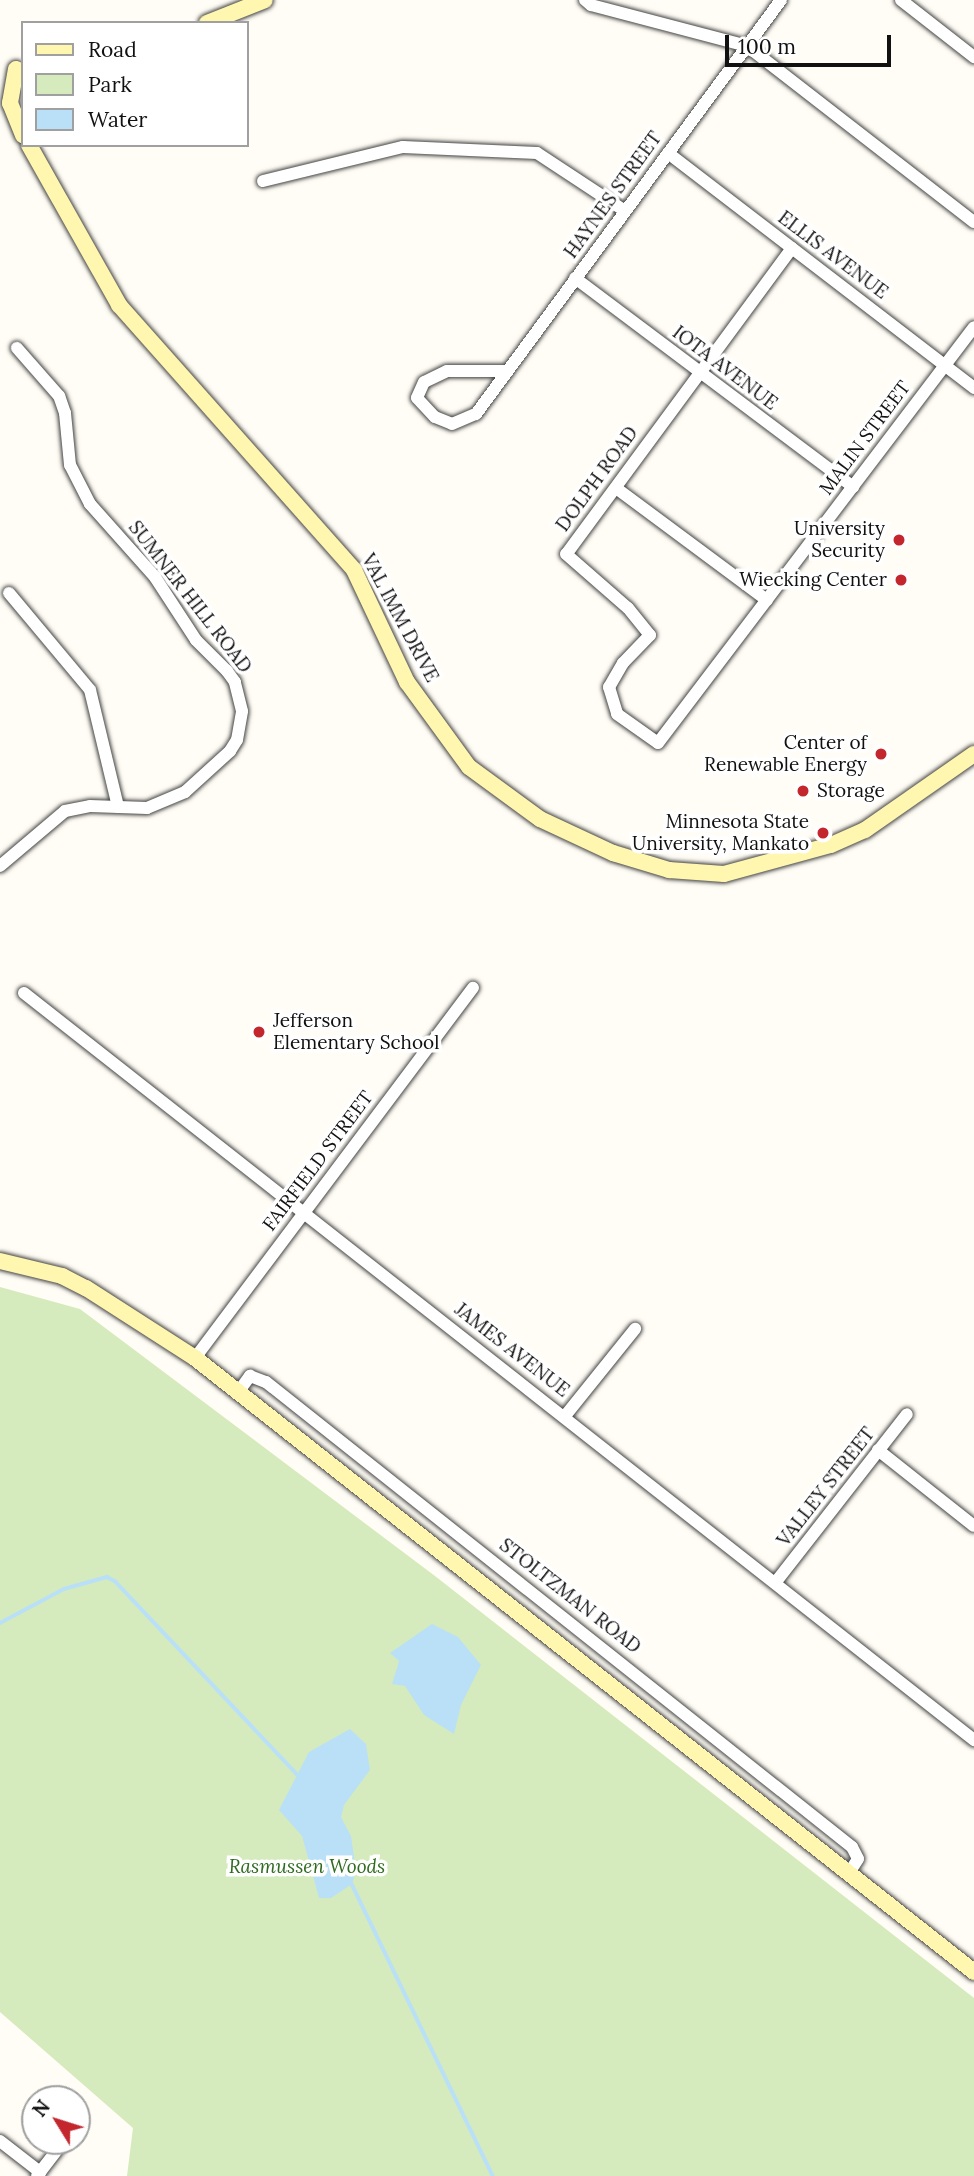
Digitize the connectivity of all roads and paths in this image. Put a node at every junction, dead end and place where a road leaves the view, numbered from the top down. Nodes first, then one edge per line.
1 (265, 0) edge
2 (586, 0) edge
3 (781, 0) edge
4 (901, 0) edge
5 (212, 21) edge
6 (747, 46) junction
7 (974, 57) edge
8 (0, 65) edge
9 (20, 70) edge
10 (21, 130) edge
11 (30, 147) edge
12 (668, 153) junction
13 (263, 181) dead end
14 (625, 211) junction
15 (974, 222) edge
16 (792, 248) junction
17 (576, 278) junction
18 (974, 327) edge
19 (17, 348) dead end
20 (945, 365) junction
21 (507, 371) junction
22 (699, 372) junction
23 (974, 387) edge
24 (853, 487) junction
25 (616, 488) junction
26 (9, 593) dead end
27 (767, 600) junction
28 (627, 721) joint
29 (974, 754) edge
30 (118, 807) junction
31 (0, 866) edge
32 (473, 988) dead end
33 (24, 993) dead end
34 (303, 1211) junction
35 (0, 1261) edge
36 (635, 1329) dead end
37 (195, 1358) junction
38 (239, 1391) junction
39 (907, 1415) dead end
40 (565, 1416) junction
41 (878, 1450) junction
42 (974, 1526) edge
43 (775, 1583) junction
44 (974, 1740) edge
45 (849, 1873) junction
46 (974, 1972) edge
47 (0, 2141) edge
48 (53, 2155) edge
49 (38, 2174) edge

1 - 5 street
2 - 6 street
3 - 6 street, HAYNES STREET
4 - 7 street
6 - 12 street, HAYNES STREET
6 - 15 street
8 - 9 street
9 - 10 street
11 - 29 street, VAL IMM DRIVE
12 - 14 street, HAYNES STREET
12 - 16 street, ELLIS AVENUE
13 - 14 street
14 - 17 street, HAYNES STREET
16 - 20 street, ELLIS AVENUE
16 - 22 street, DOLPH ROAD
17 - 21 street, HAYNES STREET
17 - 22 street, IOTA AVENUE
18 - 20 street, MALIN STREET
19 - 30 street, SUMNER HILL ROAD
20 - 23 street, ELLIS AVENUE
20 - 24 street, MALIN STREET
21 - 21 street, HAYNES STREET
22 - 24 street, IOTA AVENUE
22 - 25 street, DOLPH ROAD
24 - 27 street, MALIN STREET
25 - 27 street
25 - 28 street, DOLPH ROAD
26 - 30 street
27 - 28 street, MALIN STREET
30 - 31 street, SUMNER HILL ROAD
32 - 34 street, FAIRFIELD STREET
33 - 34 street, JAMES AVENUE
34 - 37 street, FAIRFIELD STREET
34 - 40 street, JAMES AVENUE
35 - 37 street
36 - 40 street
37 - 38 street
38 - 45 street
38 - 45 street, STOLTZMAN ROAD
39 - 41 street, VALLEY STREET
40 - 43 street, JAMES AVENUE
41 - 42 street
41 - 43 street, VALLEY STREET
43 - 44 street, JAMES AVENUE
45 - 46 street
47 - 49 street
48 - 49 street

